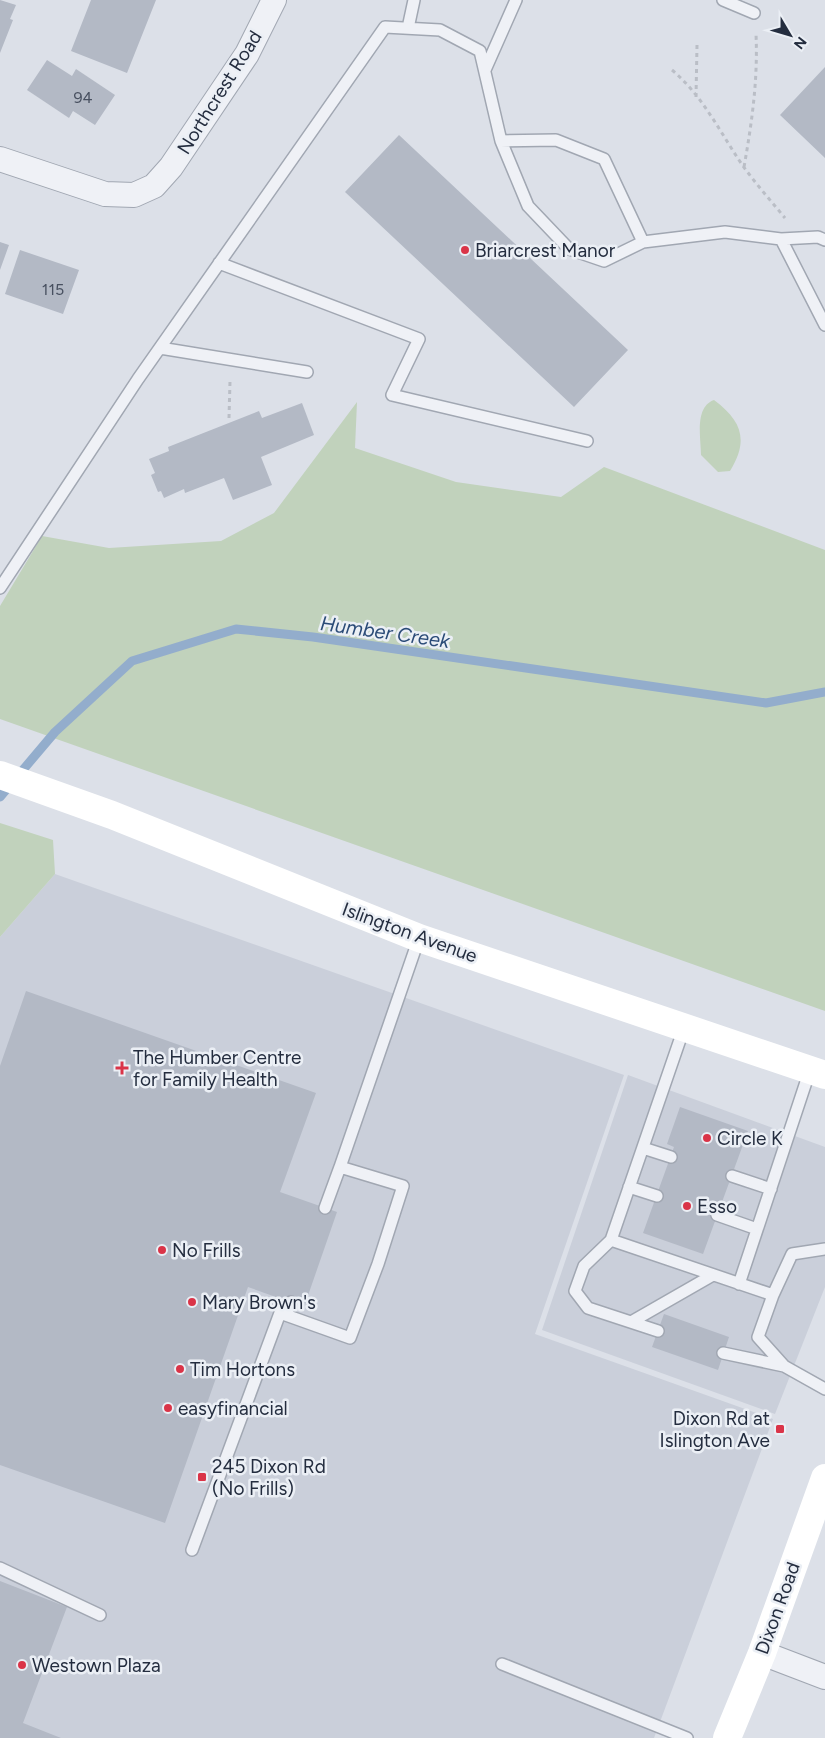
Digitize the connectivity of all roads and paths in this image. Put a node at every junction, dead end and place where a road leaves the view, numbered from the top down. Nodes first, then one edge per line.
1 (274, 0) edge
2 (414, 0) edge
3 (516, 0) edge
4 (723, 0) edge
5 (754, 13) joint
6 (408, 28) junction
7 (697, 45) dead end
8 (485, 70) junction
9 (672, 70) dead end
10 (696, 97) junction
11 (501, 141) junction
12 (0, 159) edge
13 (744, 167) junction
14 (800, 238) junction
15 (781, 240) junction
16 (825, 240) edge
17 (643, 242) junction
18 (219, 262) junction
19 (825, 326) edge
20 (160, 348) junction
21 (230, 360) junction
22 (307, 372) dead end
23 (230, 418) dead end
24 (587, 442) dead end
25 (0, 588) edge
26 (0, 775) edge
27 (419, 938) junction
28 (684, 1026) junction
29 (817, 1072) edge
30 (643, 1148) junction
31 (671, 1157) dead end
32 (340, 1167) junction
33 (732, 1176) dead end
34 (629, 1188) junction
35 (771, 1189) junction
36 (657, 1196) dead end
37 (325, 1208) dead end
38 (717, 1216) dead end
39 (757, 1229) junction
40 (611, 1240) junction
41 (825, 1249) edge
42 (713, 1275) junction
43 (739, 1284) junction
44 (773, 1295) junction
45 (291, 1302) dead end
46 (286, 1315) junction
47 (631, 1322) junction
48 (658, 1331) dead end
49 (723, 1353) dead end
50 (784, 1366) junction
51 (825, 1389) edge
52 (822, 1494) edge
53 (192, 1550) dead end
54 (0, 1568) edge
55 (100, 1615) dead end
56 (762, 1653) junction
57 (502, 1664) dead end
58 (825, 1677) edge
59 (688, 1738) edge
60 (727, 1738) edge

1 - 12 street, Northcrest Road
2 - 6 lane
3 - 8 lane
4 - 5 lane
5 - 13 path
6 - 8 lane
6 - 18 lane
7 - 10 path
8 - 11 lane
9 - 10 path
10 - 13 path
11 - 17 lane
11 - 17 lane
13 - 14 path
14 - 15 lane
14 - 16 lane
15 - 17 lane
15 - 19 lane
18 - 20 lane
18 - 24 lane
20 - 21 lane
20 - 25 lane
21 - 22 lane
21 - 23 path
26 - 27 main road, Islington Avenue
27 - 28 main road, Islington Avenue
27 - 32 lane
28 - 29 main road, Islington Avenue
28 - 30 lane
29 - 35 lane
30 - 31 lane
30 - 34 lane
32 - 37 lane
32 - 46 lane
33 - 35 lane
34 - 36 lane
34 - 40 lane
35 - 39 lane
38 - 39 lane
39 - 43 lane
40 - 42 lane
40 - 47 lane
41 - 44 lane
42 - 43 lane
42 - 47 lane
43 - 44 lane
44 - 50 lane
45 - 46 lane
46 - 53 lane
47 - 48 lane
49 - 50 lane
50 - 51 lane
52 - 56 main road, Dixon Road
54 - 55 lane
56 - 58 street
56 - 60 main road, Dixon Road
57 - 59 lane

